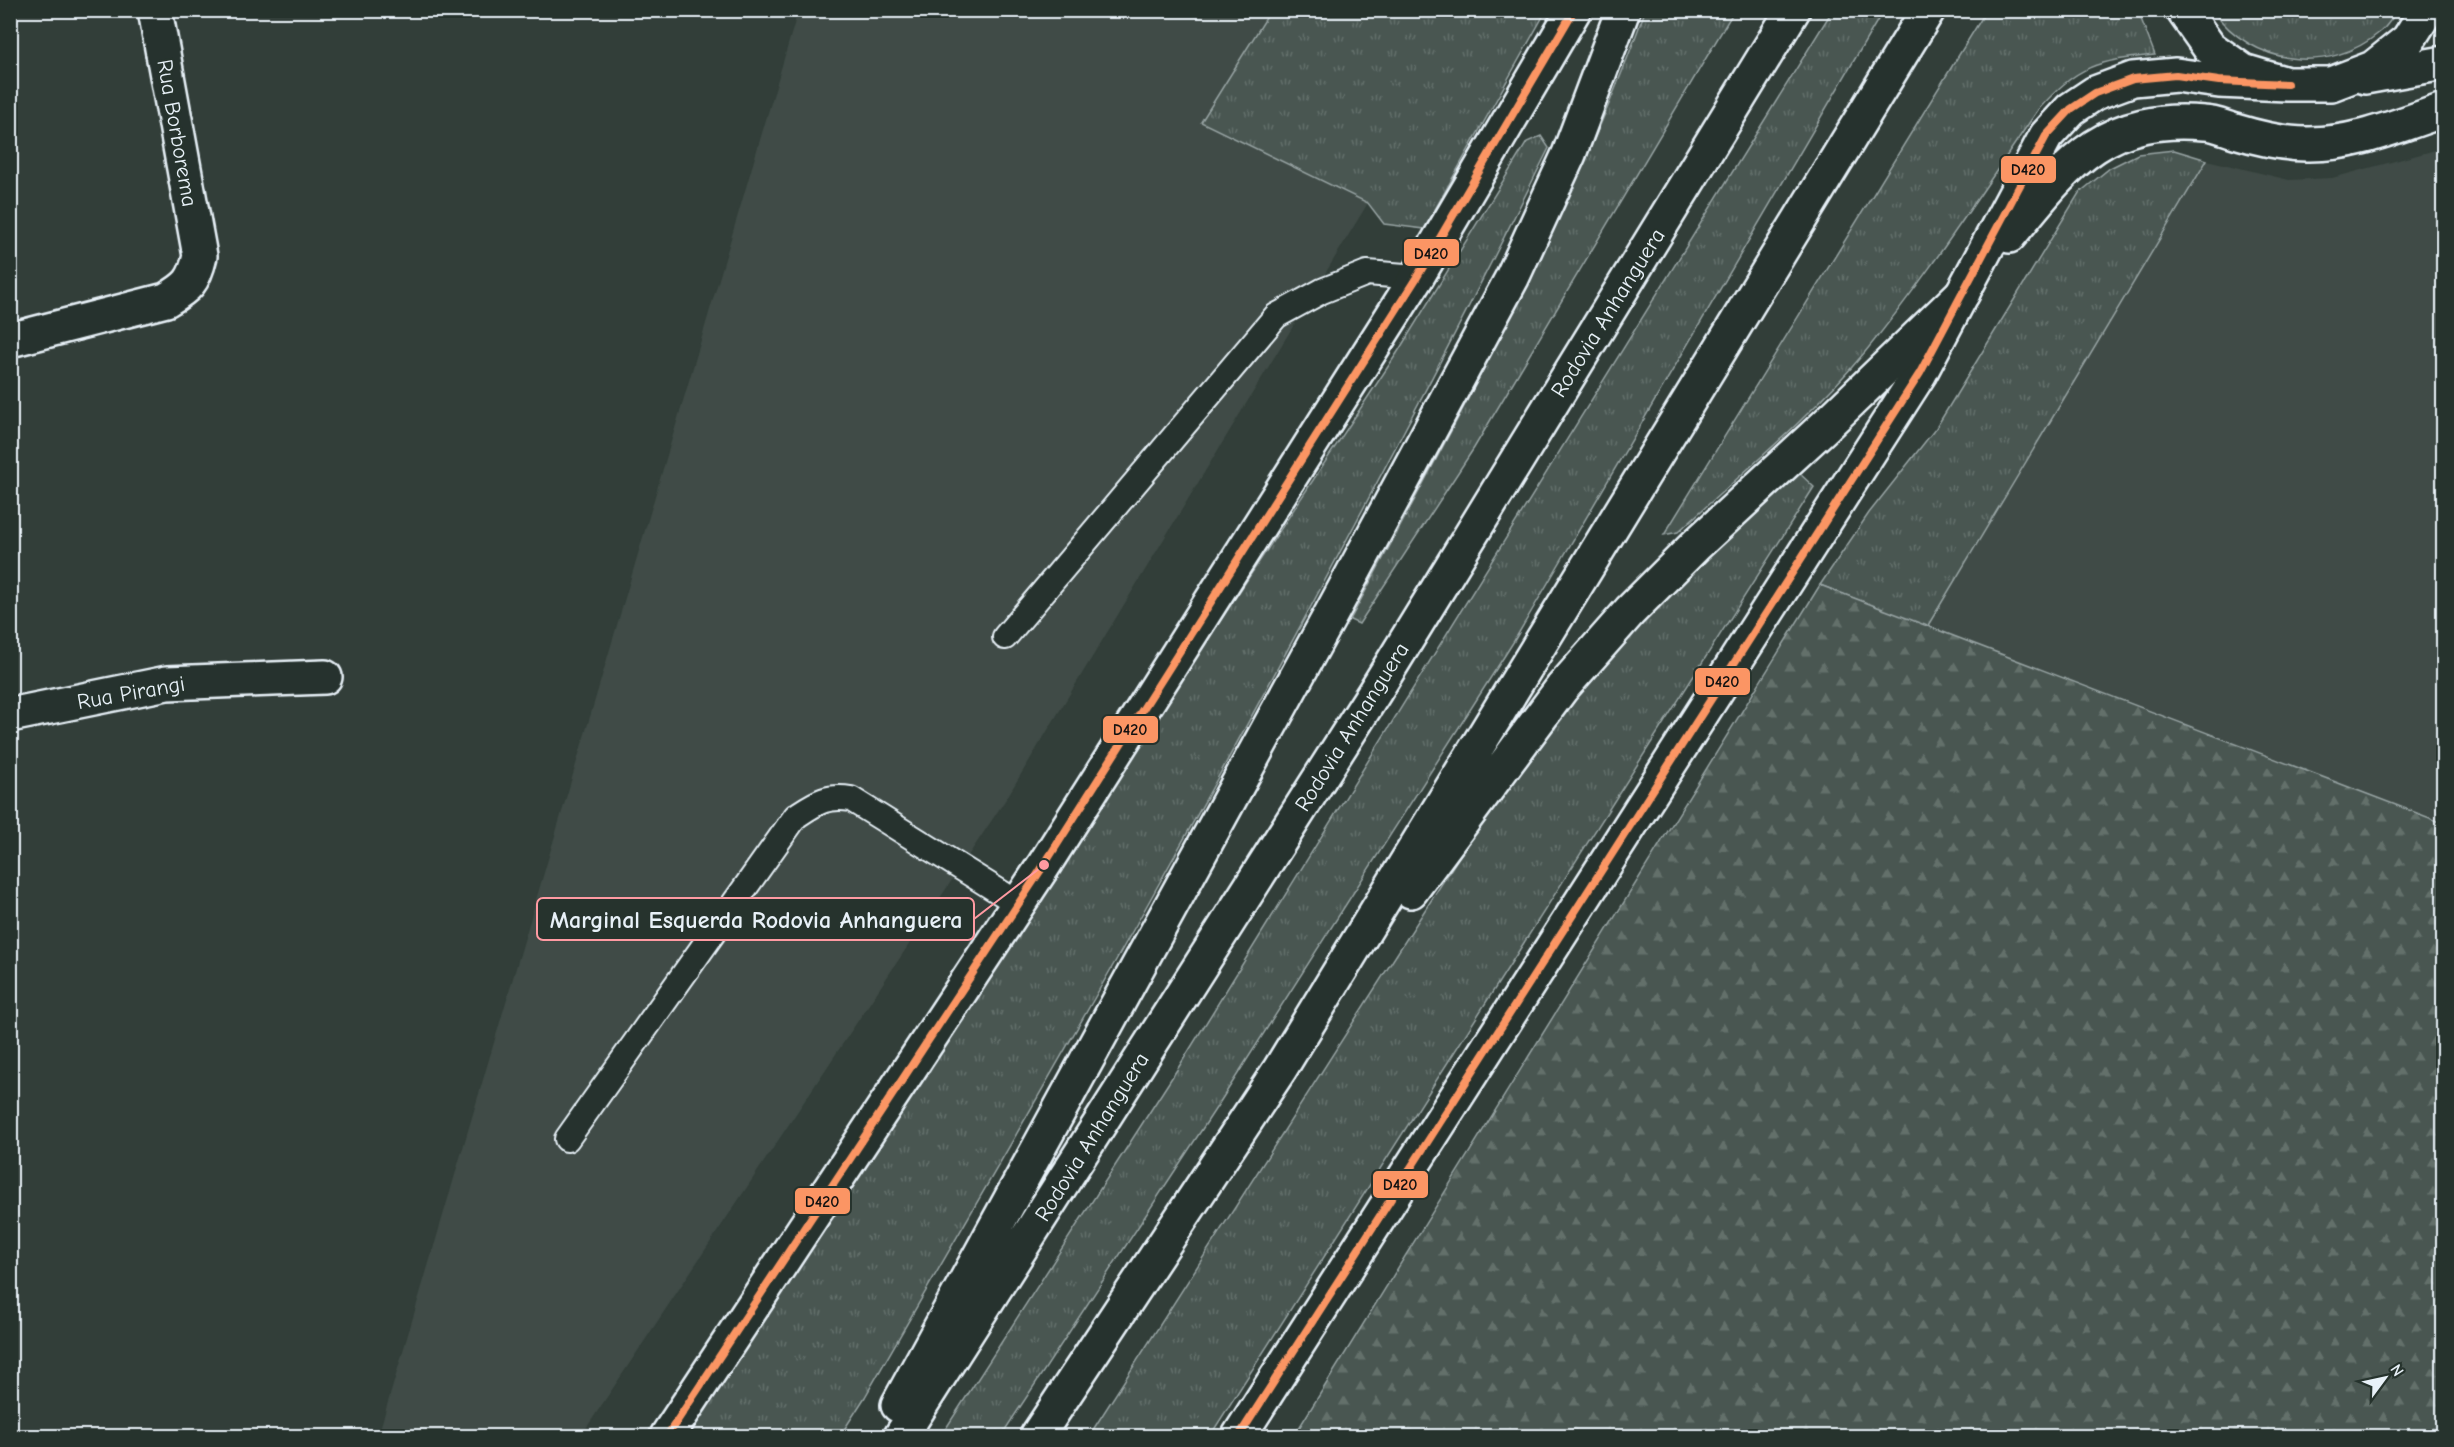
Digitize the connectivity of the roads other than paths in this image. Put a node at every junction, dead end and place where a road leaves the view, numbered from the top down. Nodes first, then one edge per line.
1 (155, 10) edge
2 (1574, 10) edge
3 (1623, 10) edge
4 (1793, 10) edge
5 (1928, 10) edge
6 (2183, 10) edge
7 (2427, 10) edge
8 (2444, 63) edge
9 (2287, 84) junction
10 (2331, 84) junction
11 (2444, 110) edge
12 (1417, 277) junction
13 (1963, 293) junction
14 (10, 340) edge
15 (1005, 637) dead end
16 (325, 677) dead end
17 (10, 715) edge
18 (1018, 904) junction
19 (1280, 1069) junction
20 (567, 1139) dead end
21 (667, 1437) edge
22 (880, 1437) edge
23 (901, 1437) edge
24 (1037, 1437) edge
25 (1239, 1437) edge

1 - 14 main road, Rua Borborema
2 - 12 main road
3 - 22 main road
4 - 23 main road, Rodovia Anhanguera
5 - 19 main road
6 - 9 main road
7 - 10 main road
8 - 10 main road
9 - 10 main road
9 - 13 main road
11 - 13 main road
12 - 15 lane
12 - 18 main road
13 - 19 main road
13 - 25 main road
16 - 17 main road, Rua Pirangi
18 - 20 lane
18 - 21 main road
19 - 24 main road

